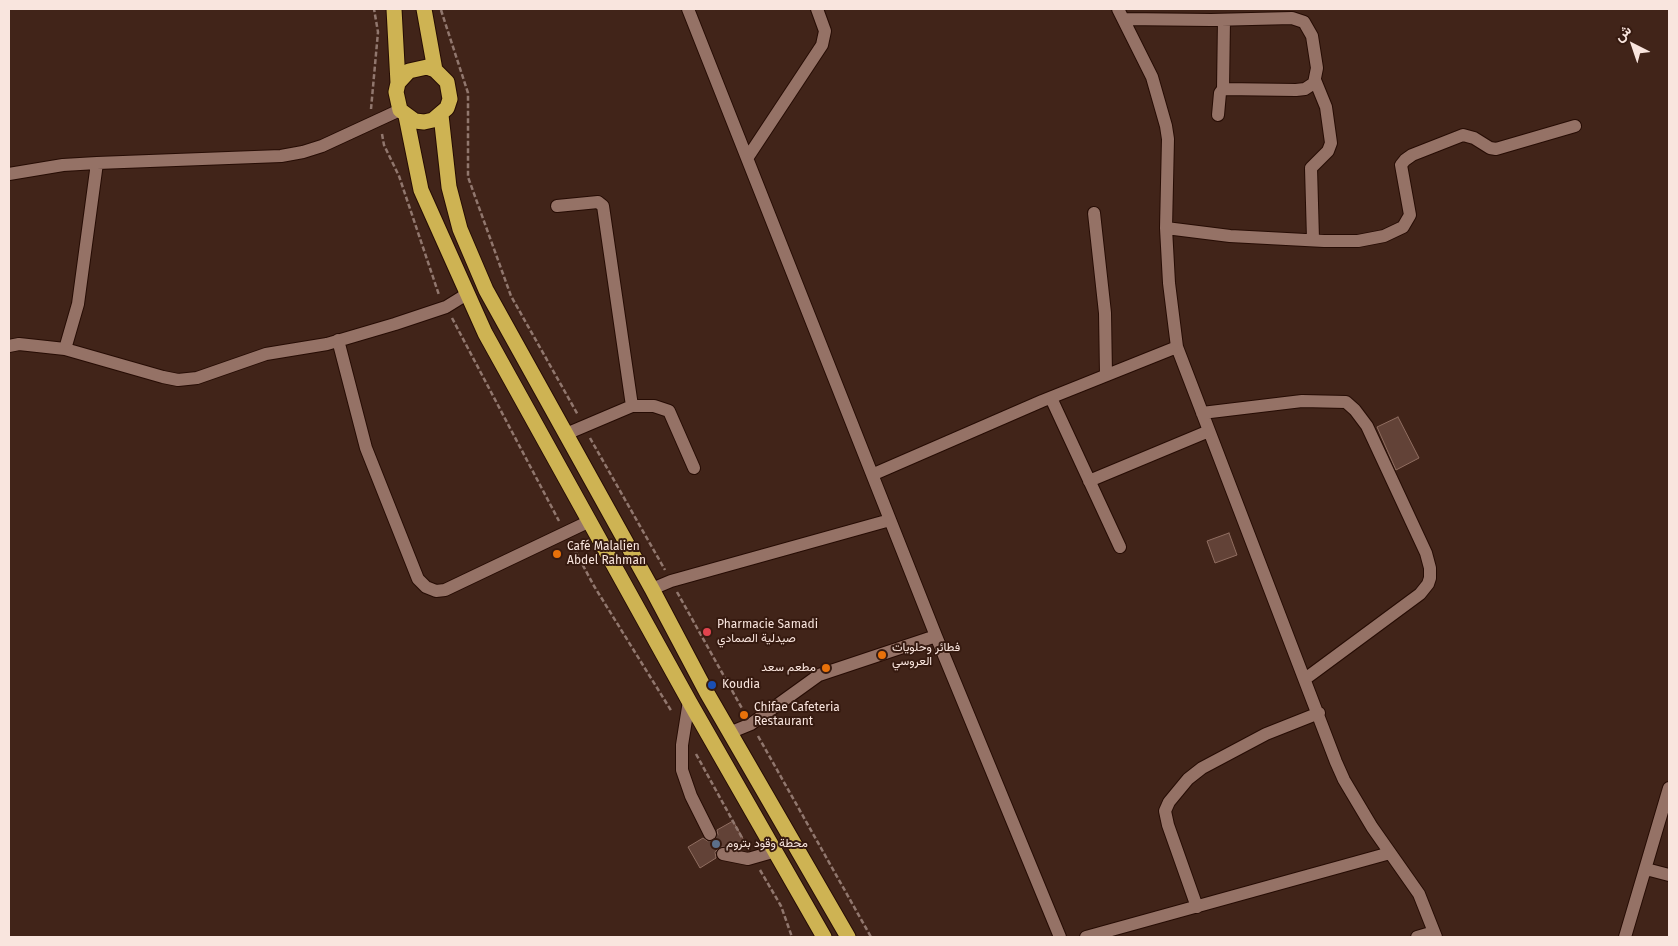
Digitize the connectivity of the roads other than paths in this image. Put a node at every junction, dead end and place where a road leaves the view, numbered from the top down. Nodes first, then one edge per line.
1 (394, 9) edge
2 (424, 9) edge
3 (688, 9) edge
4 (817, 9) edge
5 (1121, 14) edge
6 (1224, 20) junction
7 (435, 70) junction
8 (1315, 80) junction
9 (398, 83) junction
10 (1223, 89) junction
11 (403, 113) junction
12 (441, 114) junction
13 (1218, 115) dead end
14 (1575, 126) dead end
15 (748, 157) junction
16 (97, 163) junction
17 (9, 174) edge
18 (557, 206) dead end
19 (1094, 213) dead end
20 (1166, 228) junction
21 (1313, 239) junction
22 (467, 294) junction
23 (338, 340) junction
24 (9, 346) edge
25 (1177, 347) junction
26 (65, 348) junction
27 (1106, 375) junction
28 (1051, 398) junction
29 (632, 406) junction
30 (1202, 413) junction
31 (1209, 431) junction
32 (566, 434) junction
33 (694, 468) dead end
34 (874, 474) junction
35 (1089, 481) junction
36 (890, 520) junction
37 (590, 521) junction
38 (1120, 547) dead end
39 (652, 589) junction
40 (936, 636) junction
41 (1306, 679) junction
42 (689, 701) junction
43 (1319, 713) junction
44 (729, 733) junction
45 (1669, 788) edge
46 (710, 834) tunnel mouth
47 (776, 850) junction
48 (1390, 853) junction
49 (723, 854) dead end
50 (1646, 869) junction
51 (1669, 875) edge
52 (1197, 907) junction
53 (1435, 935) edge
54 (824, 937) edge
55 (848, 937) edge
56 (1060, 937) edge
57 (1086, 937) edge
58 (1417, 937) edge
59 (1625, 937) edge

1 - 9 highway
2 - 7 highway
3 - 15 street
4 - 15 street
5 - 6 street
5 - 20 street
6 - 8 street
6 - 10 street
7 - 9 highway
7 - 12 highway
8 - 10 street
8 - 21 street
9 - 11 highway
10 - 13 street
11 - 12 highway
11 - 16 street
11 - 22 highway
12 - 32 highway
14 - 21 street
15 - 34 street
16 - 17 street
16 - 26 street
18 - 29 street
19 - 27 street
20 - 21 street
20 - 25 street
22 - 23 street
22 - 37 highway
23 - 26 street
23 - 37 street
24 - 26 street
25 - 27 street
25 - 30 street
27 - 28 street
28 - 34 street
28 - 35 street
29 - 32 street
29 - 33 street
30 - 31 street
30 - 41 street
31 - 35 street
31 - 41 street
32 - 39 highway
34 - 36 street
35 - 38 street
36 - 39 street
36 - 40 street
37 - 42 highway
39 - 44 highway
40 - 44 street
40 - 56 street
41 - 43 street
42 - 46 street
42 - 47 highway
43 - 48 street
43 - 52 street
44 - 55 highway
45 - 50 street
47 - 49 street
47 - 54 highway
48 - 52 street
48 - 53 street
50 - 51 street
50 - 59 street
52 - 57 street
53 - 58 street

